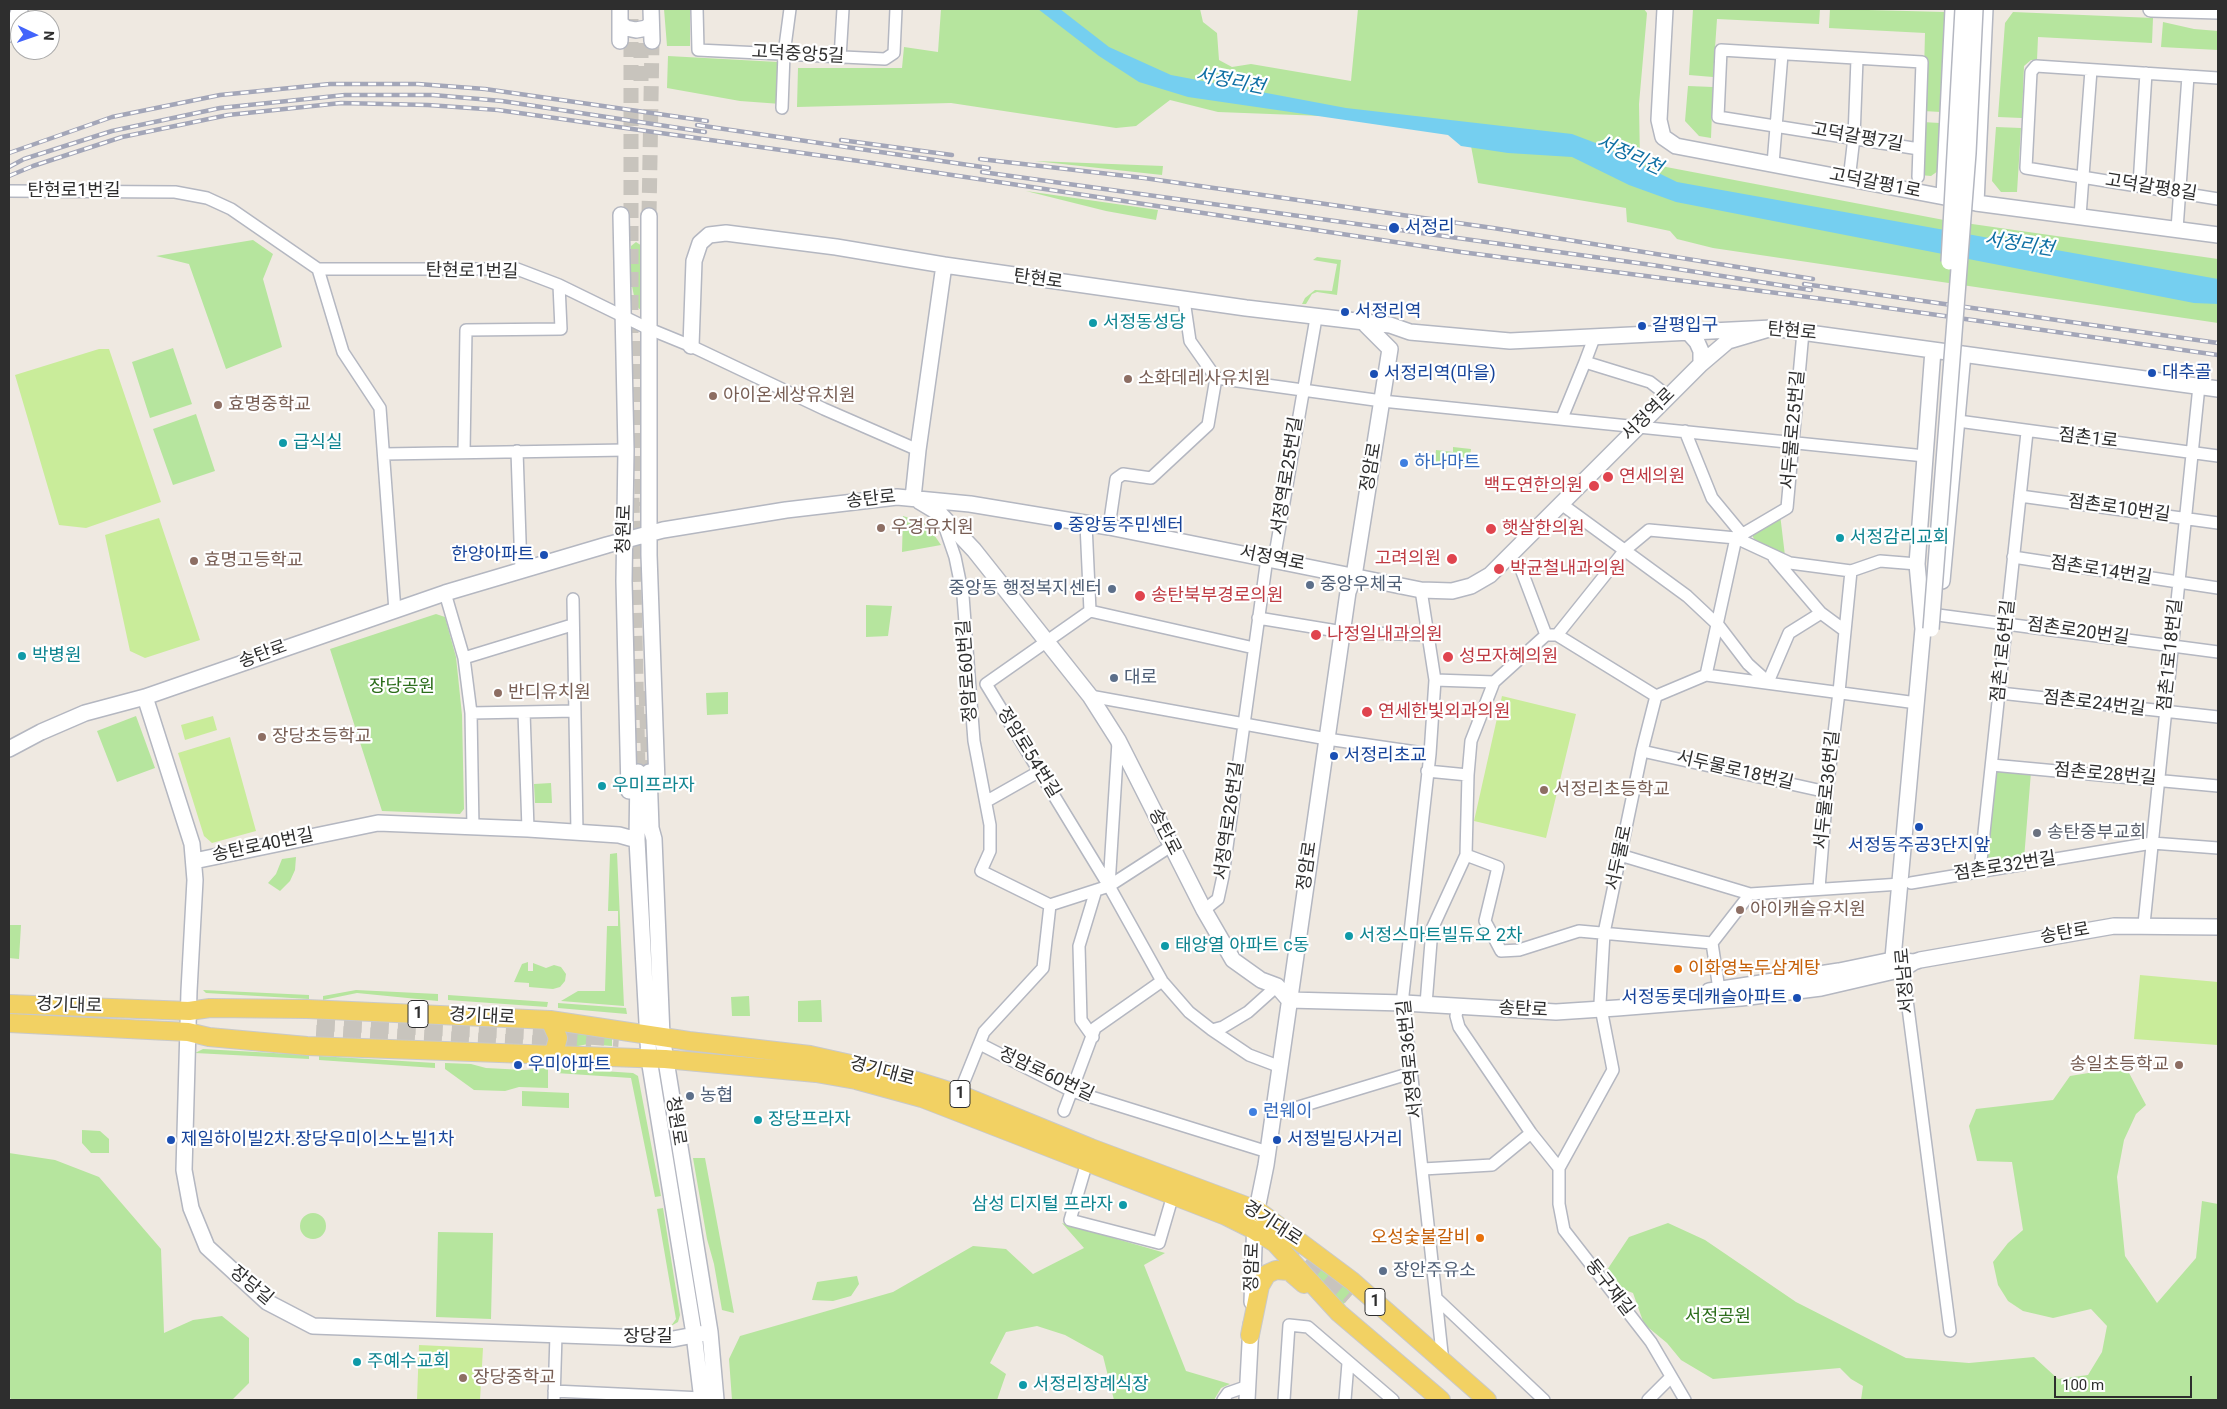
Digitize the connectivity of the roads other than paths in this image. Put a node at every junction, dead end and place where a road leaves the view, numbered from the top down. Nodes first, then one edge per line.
1 (20, 9) edge
2 (697, 9) edge
3 (790, 9) edge
4 (844, 9) edge
5 (896, 9) edge
6 (1665, 9) edge
7 (1953, 9) edge
8 (1963, 9) edge
9 (1975, 9) edge
10 (1985, 9) edge
11 (2151, 9) edge
12 (2218, 11) edge
13 (636, 15) edge
14 (9, 34) edge
15 (620, 41) dead end
16 (652, 41) tunnel mouth
17 (784, 54) junction
18 (1782, 54) junction
19 (840, 58) junction
20 (1857, 59) junction
21 (2091, 70) junction
22 (2146, 73) junction
23 (2188, 76) junction
24 (2218, 78) edge
25 (782, 108) dead end
26 (1948, 123) junction
27 (1777, 125) junction
28 (1981, 125) junction
29 (1854, 137) junction
30 (1918, 149) junction
31 (1773, 164) junction
32 (1918, 177) dead end
33 (2084, 177) junction
34 (1849, 180) junction
35 (2139, 185) junction
36 (9, 191) edge
37 (2181, 192) junction
38 (1944, 197) junction
39 (2218, 199) edge
40 (1976, 203) junction
41 (621, 216) dead end
42 (649, 216) tunnel mouth
43 (2080, 216) junction
44 (2177, 229) junction
45 (2218, 235) edge
46 (649, 248) junction
47 (623, 250) junction
48 (944, 266) junction
49 (318, 269) junction
50 (559, 285) junction
51 (1184, 300) junction
52 (624, 316) junction
53 (1316, 318) junction
54 (647, 328) junction
55 (1772, 328) junction
56 (1379, 331) junction
57 (1410, 332) junction
58 (1803, 332) junction
59 (1690, 333) junction
60 (1594, 338) junction
61 (691, 346) junction
62 (1390, 349) junction
63 (1933, 350) junction
64 (1963, 354) junction
65 (1585, 362) junction
66 (1701, 364) junction
67 (1216, 378) junction
68 (2199, 386) junction
69 (2218, 389) edge
70 (1302, 392) junction
71 (1668, 396) junction
72 (1382, 401) junction
73 (1562, 418) junction
74 (1958, 421) junction
75 (1638, 425) junction
76 (1685, 431) junction
77 (2027, 432) junction
78 (1793, 442) junction
79 (626, 450) junction
80 (918, 450) junction
81 (517, 451) junction
82 (464, 452) junction
83 (2192, 452) junction
84 (384, 454) junction
85 (1925, 456) junction
86 (2218, 456) edge
87 (2020, 496) junction
88 (913, 498) junction
89 (1560, 503) junction
90 (939, 513) junction
91 (2185, 518) junction
92 (2218, 523) edge
93 (1086, 524) junction
94 (1109, 528) junction
95 (650, 534) junction
96 (1739, 535) junction
97 (624, 540) junction
98 (1625, 550) junction
99 (1772, 555) junction
100 (2013, 557) junction
101 (1271, 559) junction
102 (1917, 564) junction
103 (1521, 569) dead end
104 (521, 570) junction
105 (1851, 571) junction
106 (1354, 576) junction
107 (651, 580) junction
108 (624, 581) junction
109 (2179, 583) junction
110 (2218, 588) edge
111 (1421, 590) junction
112 (445, 593) junction
113 (573, 600) dead end
114 (395, 611) junction
115 (1090, 611) junction
116 (1822, 612) junction
117 (1938, 615) junction
118 (1258, 618) junction
119 (2006, 622) junction
120 (572, 625) junction
121 (1719, 626) junction
122 (1927, 629) junction
123 (1844, 630) junction
124 (1347, 632) junction
125 (1428, 635) junction
126 (1552, 635) junction
127 (1046, 640) junction
128 (2172, 645) junction
129 (1254, 648) junction
130 (2218, 652) edge
131 (464, 658) junction
132 (1706, 675) junction
133 (1435, 680) junction
134 (1494, 682) junction
135 (1768, 682) junction
136 (1839, 692) junction
137 (2000, 693) junction
138 (1090, 696) junction
139 (1656, 696) junction
140 (144, 697) junction
141 (1917, 702) junction
142 (574, 711) junction
143 (524, 712) junction
144 (471, 713) junction
145 (2166, 713) junction
146 (2218, 717) edge
147 (1242, 725) junction
148 (1118, 740) junction
149 (1330, 740) junction
150 (9, 749) edge
151 (1642, 750) junction
152 (1430, 754) junction
153 (1992, 766) junction
154 (1427, 771) junction
155 (1040, 772) junction
156 (1468, 775) junction
157 (2159, 780) junction
158 (2218, 786) edge
159 (1827, 792) junction
160 (987, 801) junction
161 (473, 828) junction
162 (528, 829) junction
163 (577, 833) junction
164 (654, 839) junction
165 (637, 840) junction
166 (2152, 843) junction
167 (1171, 846) junction
168 (2218, 848) edge
169 (1466, 855) junction
170 (1620, 855) junction
171 (194, 861) junction
172 (1980, 870) junction
173 (1906, 884) junction
174 (1109, 886) junction
175 (1819, 888) junction
176 (1096, 890) junction
177 (1750, 894) junction
178 (1050, 905) junction
179 (1204, 910) junction
180 (2144, 924) junction
181 (2218, 927) edge
182 (1604, 933) junction
183 (1712, 943) junction
184 (1901, 964) junction
185 (1162, 981) junction
186 (1290, 994) junction
187 (1720, 994) junction
188 (1403, 999) junction
189 (1426, 1000) junction
190 (9, 1004) edge
191 (1458, 1006) junction
192 (1601, 1006) junction
193 (550, 1020) junction
194 (188, 1022) junction
195 (9, 1023) edge
196 (317, 1028) tunnel mouth
197 (1212, 1030) junction
198 (654, 1035) junction
199 (1093, 1037) junction
200 (980, 1044) junction
201 (550, 1056) junction
202 (657, 1059) junction
203 (1278, 1066) junction
204 (1411, 1073) junction
205 (1072, 1091) junction
206 (960, 1094) junction
207 (1064, 1111) dead end
208 (1272, 1115) junction
209 (1532, 1133) junction
210 (1268, 1152) junction
211 (1087, 1162) junction
212 (1559, 1168) junction
213 (1423, 1169) junction
214 (1172, 1195) junction
215 (1257, 1210) junction
216 (1254, 1230) junction
217 (1437, 1299) junction
218 (1345, 1304) junction
219 (1950, 1331) dead end
220 (710, 1332) junction
221 (694, 1334) junction
222 (556, 1335) junction
223 (1250, 1336) junction
224 (1348, 1363) junction
225 (1443, 1364) junction
226 (1671, 1377) junction
227 (1248, 1393) edge
228 (554, 1396) edge
229 (613, 1397) edge
230 (707, 1400) edge
231 (1223, 1400) edge
232 (1284, 1400) edge
233 (1345, 1400) edge
234 (1392, 1400) edge
235 (1441, 1400) edge
236 (1453, 1400) edge
237 (1473, 1400) edge
238 (1487, 1400) edge
239 (1544, 1400) edge
240 (1648, 1400) edge
241 (1686, 1400) edge

1 - 14 street
2 - 17 street, 고덕중앙5길
3 - 17 street
4 - 19 street
5 - 19 street, 고덕중앙5길
6 - 31 street, 고덕갈평1로
7 - 26 street
8 - 122 street, bridge
9 - 122 street, bridge
10 - 28 street
11 - 12 street
13 - 15 street
13 - 16 street
17 - 19 street, 고덕중앙5길
17 - 25 street
18 - 20 street, 고덕갈평7길
18 - 27 street
18 - 27 street, 고덕갈평7길
20 - 29 street
20 - 30 street, 고덕갈평7길
21 - 22 street, 고덕갈평8길
21 - 33 street, 고덕갈평8길
21 - 33 street, 고덕갈평8길
22 - 23 street, 고덕갈평8길
22 - 35 street
23 - 24 street, 고덕갈평8길
23 - 37 street
26 - 28 street
26 - 38 street
27 - 29 street, 고덕갈평7길
27 - 31 street
28 - 40 street
29 - 30 street, 고덕갈평7길
29 - 34 street
30 - 32 street
31 - 34 street, 고덕갈평1로
33 - 35 street, 고덕갈평8길
33 - 43 street, 고덕갈평8길
34 - 38 street, 고덕갈평1로
35 - 37 street, 고덕갈평8길
36 - 49 street, 탄현로1번길
37 - 39 street, 고덕갈평8길
37 - 44 street
38 - 40 street, 고덕갈평1로
40 - 43 street, 고덕갈평1로
41 - 47 street, 청원로
42 - 46 street, 청원로
43 - 44 street, 고덕갈평1로
44 - 45 street, 고덕갈평1로
46 - 47 street
46 - 54 street, 청원로
47 - 52 street, 청원로
48 - 51 street, 탄현로
48 - 61 street, 탄현로
48 - 80 street
49 - 50 street, 탄현로1번길
49 - 84 street
50 - 52 street, 탄현로1번길
50 - 82 street
51 - 53 street, 탄현로
51 - 67 street
52 - 54 street, 탄현로1번길
52 - 79 street, 청원로
53 - 56 street, 탄현로
53 - 70 street, 서정역로25번길
54 - 61 street, 탄현로1번길
54 - 95 street, 청원로
55 - 58 street, 탄현로
55 - 59 street, 탄현로
55 - 66 street, 서정역로
56 - 57 street, 탄현로
56 - 62 street, 탄현로
57 - 60 street, 탄현로
57 - 62 street
58 - 63 street, 탄현로
58 - 78 street, 서두물로25번길
59 - 60 street, 탄현로
59 - 66 street
60 - 65 street
61 - 80 street, 탄현로1번길
62 - 72 street, 정암로
63 - 64 street, 탄현로
63 - 85 street
64 - 68 street, 탄현로
64 - 74 street
65 - 71 street
65 - 73 street
66 - 71 street, 서정역로
67 - 70 street, 서정역로25번길
67 - 94 street
68 - 69 street, 탄현로
68 - 83 street, 점촌1로18번길
70 - 72 street, 서정역로25번길
70 - 101 street, 서정역로25번길
71 - 75 street, 서정역로
72 - 73 street, 서정역로25번길
72 - 106 street, 정암로
73 - 75 street, 서정역로25번길
74 - 77 street, 점촌1로
74 - 117 street
75 - 76 street, 서정역로25번길
75 - 89 street, 서정역로
76 - 78 street, 서정역로25번길
76 - 96 street
77 - 83 street, 점촌1로
77 - 87 street, 점촌1로6번길
78 - 85 street, 서정역로25번길
78 - 96 street, 서두물로25번길
79 - 81 street
79 - 97 street, 청원로
80 - 88 street
81 - 82 street
81 - 104 street
82 - 84 street
83 - 86 street, 점촌1로
83 - 91 street, 점촌1로18번길
84 - 114 street
85 - 102 street
87 - 91 street, 점촌로10번길
87 - 100 street, 점촌1로6번길
88 - 90 street, 송탄로
88 - 93 street, 서정역로
88 - 95 street, 송탄로
89 - 98 street
89 - 111 street, 서정역로
90 - 127 street, 송탄로
90 - 160 street, 정암로60번길
91 - 92 street, 점촌로10번길
91 - 109 street, 점촌1로18번길
93 - 94 street, 서정역로
93 - 115 street
94 - 101 street, 서정역로
95 - 97 street, 송탄로
95 - 107 street, 청원로
96 - 98 street
96 - 99 street
96 - 121 street
97 - 104 street, 송탄로
97 - 108 street, 청원로
98 - 121 street
98 - 126 street
99 - 105 street
99 - 116 street
100 - 109 street, 점촌로14번길
100 - 119 street, 점촌1로6번길
101 - 106 street, 서정역로
101 - 118 street, 서정역로26번길
102 - 105 street
102 - 122 street
103 - 126 street
104 - 112 street, 송탄로
105 - 123 street, 서두물로36번길
106 - 111 street, 서정역로
106 - 124 street, 정암로
107 - 108 street
107 - 164 street, 청원로
108 - 165 street, 청원로
109 - 110 street, 점촌로14번길
109 - 128 street, 점촌1로18번길
111 - 125 street, 서정역로36번길
112 - 114 street, 송탄로
112 - 131 street
113 - 120 street
114 - 140 street, 송탄로
115 - 127 street
115 - 129 street
116 - 123 street
116 - 135 street
117 - 119 street, 점촌로20번길
117 - 122 street
118 - 124 street
118 - 129 street, 서정역로26번길
119 - 128 street, 점촌로20번길
119 - 137 street, 점촌1로6번길
120 - 131 street
120 - 142 street
121 - 132 street
121 - 135 street
122 - 141 street, 서정남로
122 - 173 street, 서정남로
123 - 136 street, 서두물로36번길
124 - 125 street
124 - 149 street, 정암로
125 - 133 street, 서정역로36번길
126 - 134 street
126 - 139 street
127 - 138 street, 송탄로
127 - 155 street, 정암로54번길
128 - 130 street, 점촌로20번길
128 - 145 street, 점촌1로18번길
129 - 147 street, 서정역로26번길
131 - 144 street
132 - 135 street
132 - 139 street
133 - 134 street
133 - 152 street, 서정역로36번길
134 - 156 street
135 - 136 street
136 - 141 street
136 - 159 street, 서두물로36번길
137 - 145 street, 점촌로24번길
137 - 153 street, 점촌1로6번길
138 - 147 street
138 - 148 street, 송탄로
139 - 151 street, 서두물로
140 - 150 street, 송탄로
140 - 171 street, 송탄로40번길
141 - 173 street, 서정남로
142 - 143 street
142 - 163 street
143 - 144 street
143 - 162 street
144 - 161 street
145 - 146 street, 점촌로24번길
145 - 157 street, 점촌1로18번길
147 - 149 street
147 - 179 street, 서정역로26번길
148 - 167 street, 송탄로
148 - 174 street
149 - 152 street
149 - 186 street, 정암로
151 - 159 street, 서두물로18번길
151 - 170 street, 서두물로
152 - 154 street, 서정역로36번길
153 - 157 street, 점촌로28번길
153 - 172 street, 점촌1로6번길
154 - 156 street
154 - 188 street, 서정역로36번길
155 - 160 street
155 - 174 street, 정암로54번길
156 - 169 street
157 - 158 street, 점촌로28번길
157 - 166 street, 점촌1로18번길
159 - 175 street, 서두물로36번길
160 - 178 street, 정암로60번길
161 - 162 street, 송탄로40번길
161 - 171 street, 송탄로40번길
162 - 163 street, 송탄로40번길
163 - 165 street, 송탄로40번길
164 - 165 street, 청원로
164 - 198 street, 청원로
165 - 198 street, 청원로
166 - 168 street, 점촌로32번길
166 - 172 street, 점촌로32번길
166 - 180 street, 점촌1로18번길
167 - 174 street
167 - 179 street, 송탄로
169 - 182 street
169 - 189 street
170 - 177 street
170 - 182 street, 서두물로
171 - 194 street, 장당길
172 - 173 street, 점촌로32번길
173 - 175 street, 점촌로32번길
173 - 184 street, 서정남로
174 - 176 street
174 - 185 street, 정암로54번길
175 - 177 street, 점촌로32번길
176 - 178 street
176 - 199 street
177 - 183 street
178 - 200 street, 정암로60번길
179 - 186 street, 송탄로
180 - 181 street, 송탄로
180 - 184 street, 송탄로
182 - 183 street
182 - 192 street, 서두물로
183 - 187 street
184 - 187 street, 송탄로
184 - 219 street, 서정남로
185 - 197 street, 정암로54번길
185 - 199 street
186 - 188 street, 송탄로
186 - 197 street
186 - 203 street, 정암로
187 - 192 street, 송탄로
188 - 189 street, 송탄로
188 - 204 street, 서정역로36번길
189 - 191 street, 송탄로
189 - 192 street, 송탄로
190 - 194 main road, 경기대로 / 1
191 - 192 street, 송탄로
191 - 209 street
192 - 212 street, 둥구재길
193 - 194 main road, 경기대로 / 1
193 - 198 main road, 경기대로 / 1
193 - 201 main road
194 - 195 main road, 경기대로 / 1
194 - 196 main road, 경기대로 / 1
194 - 201 main road, 경기대로
194 - 222 street, 장당길
197 - 203 street, 정암로54번길
198 - 202 street, 청원로
198 - 206 main road, 경기대로 / 1
199 - 205 street
200 - 205 street, 정암로60번길
200 - 206 street
201 - 202 main road, 경기대로
202 - 211 main road, 경기대로
202 - 220 street, 청원로
202 - 221 street, 청원로
203 - 208 street, 정암로
204 - 208 street
204 - 213 street, 서정역로36번길
205 - 207 street
205 - 210 street, 정암로60번길
206 - 215 main road, 경기대로 / 1
208 - 210 street, 정암로
209 - 212 street
209 - 213 street
210 - 215 street, 정암로
211 - 214 main road, 경기대로
211 - 214 street
212 - 226 street, 둥구재길
213 - 217 street, 서정역로36번길
214 - 216 main road, 경기대로
215 - 216 street, 정암로
215 - 225 main road, 경기대로 / 1
216 - 218 main road, 경기대로 / 1
216 - 223 street, 정암로
217 - 225 street, 서정역로36번길
217 - 239 street
218 - 223 main road
218 - 235 main road, 경기대로 / 1
218 - 236 main road, 경기대로 / 1
218 - 237 main road, 경기대로 / 1
220 - 221 street, 장당길
220 - 230 street, 청원로
221 - 222 street, 장당길
221 - 230 street, 청원로
222 - 228 street
223 - 227 street, 정암로
224 - 232 street
224 - 233 street
224 - 234 street
225 - 238 main road, 경기대로 / 1
226 - 240 street
226 - 241 street, 둥구재길
227 - 231 street, 정암로
228 - 229 street
229 - 230 street

